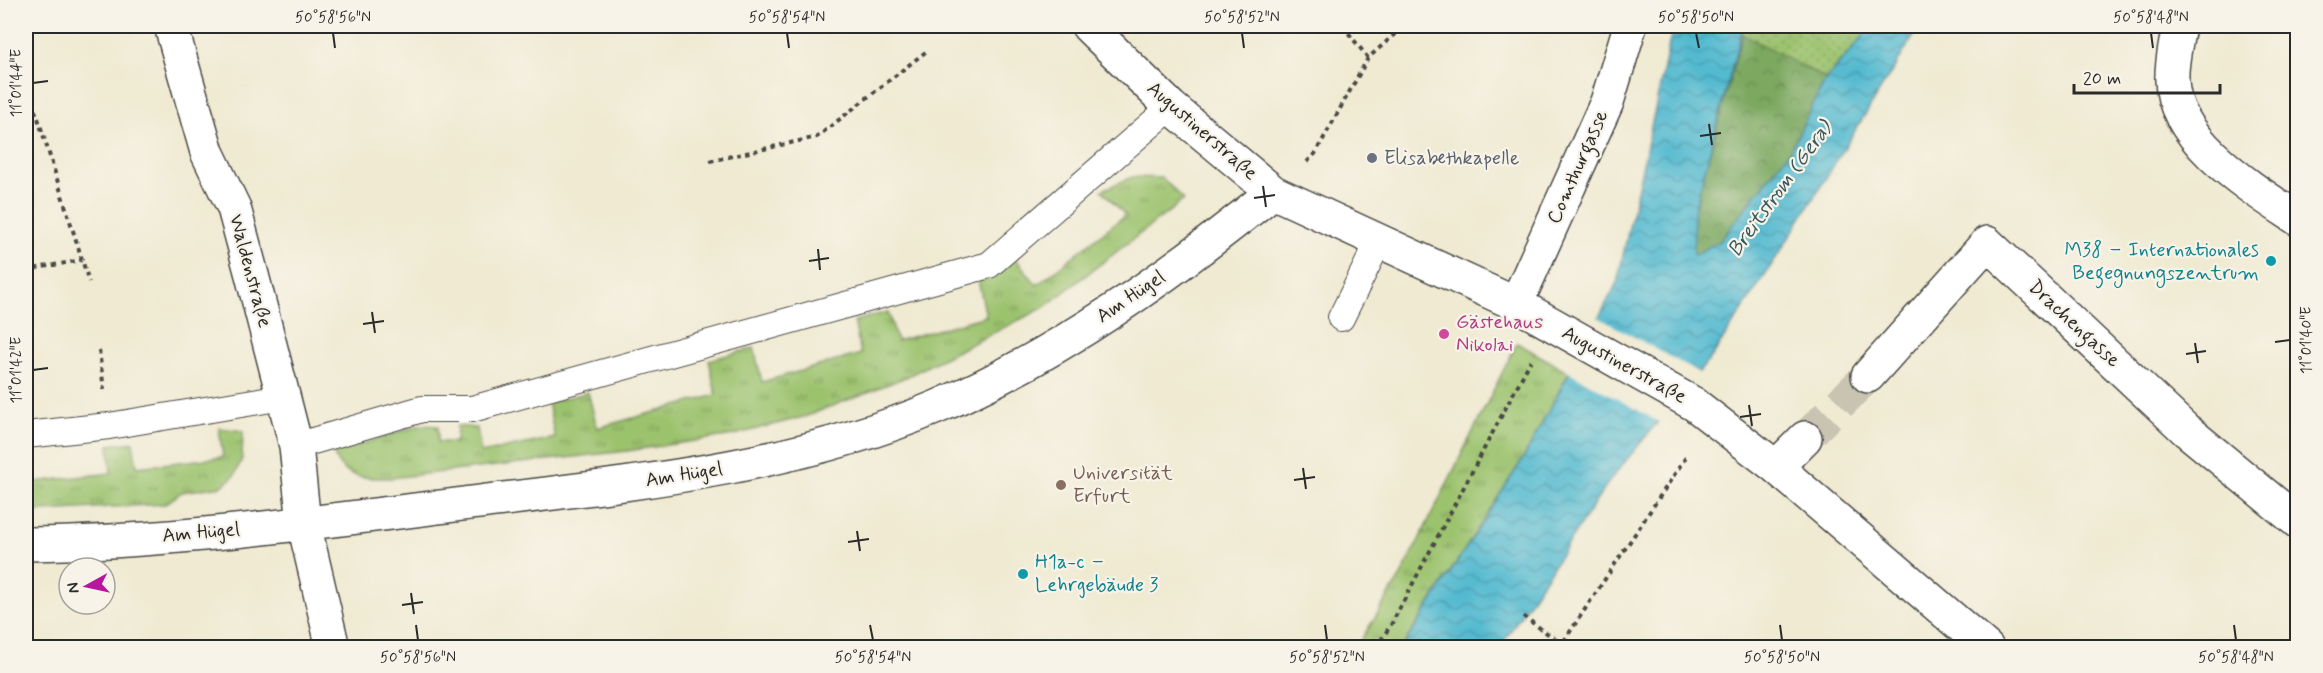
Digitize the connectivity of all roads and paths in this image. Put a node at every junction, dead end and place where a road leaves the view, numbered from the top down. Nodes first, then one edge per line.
1 (171, 26) edge
2 (1088, 26) edge
3 (1343, 26) edge
4 (1404, 26) edge
5 (1630, 26) edge
6 (2179, 26) edge
7 (928, 50) dead end
8 (1368, 58) junction
9 (26, 94) edge
10 (1171, 107) junction
11 (710, 161) dead end
12 (1272, 192) junction
13 (2298, 219) edge
14 (1379, 241) junction
15 (82, 261) junction
16 (26, 270) edge
17 (89, 282) dead end
18 (1524, 310) junction
19 (1341, 318) dead end
20 (1535, 353) dead end
21 (1868, 376) tunnel mouth
22 (283, 397) junction
23 (1703, 411) junction
24 (26, 435) edge
25 (1805, 438) tunnel mouth
26 (296, 446) junction
27 (1776, 467) junction
28 (2298, 522) edge
29 (303, 524) junction
30 (26, 544) edge
31 (1523, 616) dead end
32 (1562, 644) junction
33 (333, 648) edge
34 (1376, 648) edge
35 (1566, 648) edge
36 (1987, 648) edge

1 - 22 street, Waldenstraße
2 - 10 street, Augustinerstraße
3 - 8 path
4 - 8 path
5 - 18 street, Comthurgasse
6 - 13 street
7 - 11 path
8 - 12 path
9 - 15 path
10 - 12 street, Augustinerstraße
10 - 26 lane
12 - 14 street, Augustinerstraße
12 - 29 street, Am Hügel
14 - 18 street, Augustinerstraße
14 - 19 lane
15 - 16 path
15 - 17 path
18 - 23 street, Augustinerstraße
20 - 34 path
21 - 28 street, Drachengasse
22 - 24 lane
22 - 26 street, Waldenstraße
23 - 27 street, Augustinerstraße
23 - 32 path
25 - 27 street
26 - 29 street, Waldenstraße
27 - 36 street, Augustinerstraße
29 - 30 street, Am Hügel
29 - 33 street, Waldenstraße
31 - 32 path
32 - 35 path

